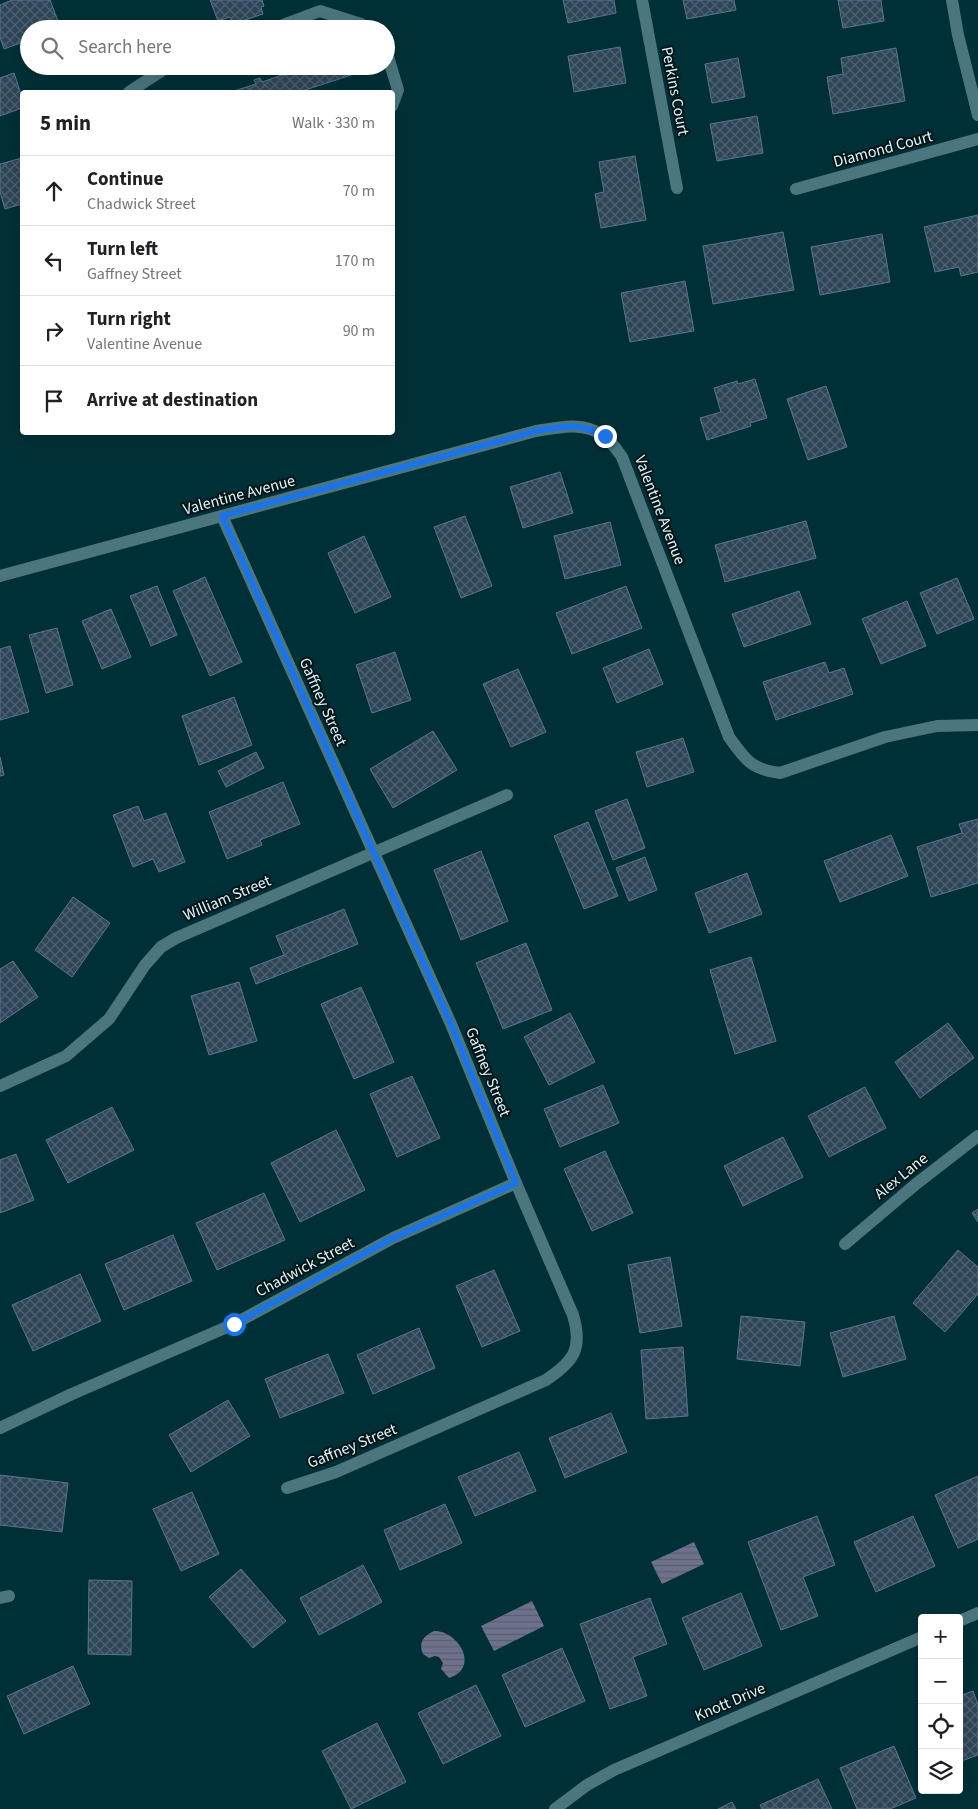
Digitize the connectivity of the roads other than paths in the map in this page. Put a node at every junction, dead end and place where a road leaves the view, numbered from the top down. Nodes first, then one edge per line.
1 (642, 0) edge
2 (952, 0) edge
3 (319, 6) edge
4 (290, 20) edge
5 (352, 20) edge
6 (155, 75) edge
7 (394, 75) edge
8 (131, 90) edge
9 (395, 98) edge
10 (978, 115) edge
11 (978, 139) edge
12 (677, 188) dead end
13 (796, 190) dead end
14 (222, 516) junction
15 (0, 576) edge
16 (978, 725) edge
17 (507, 794) dead end
18 (374, 853) junction
19 (0, 1086) edge
20 (978, 1136) edge
21 (516, 1183) junction
22 (846, 1244) dead end
23 (0, 1428) edge
24 (287, 1488) dead end
25 (978, 1613) edge
26 (963, 1619) edge
27 (918, 1639) edge
28 (556, 1808) edge
29 (542, 1809) edge

1 - 12 street, Perkins Court
2 - 10 street
3 - 4 street
3 - 5 street
6 - 8 street
7 - 9 street
11 - 13 street, Diamond Court
14 - 15 street, Valentine Avenue
14 - 16 street, Valentine Avenue
14 - 18 street, Gaffney Street
17 - 18 street, William Street
18 - 19 street, William Street
18 - 21 street, Gaffney Street
20 - 22 street, Alex Lane
21 - 23 street, Chadwick Street
21 - 24 street, Gaffney Street
25 - 26 street
27 - 28 street, Knott Drive
28 - 29 street, Knott Drive

